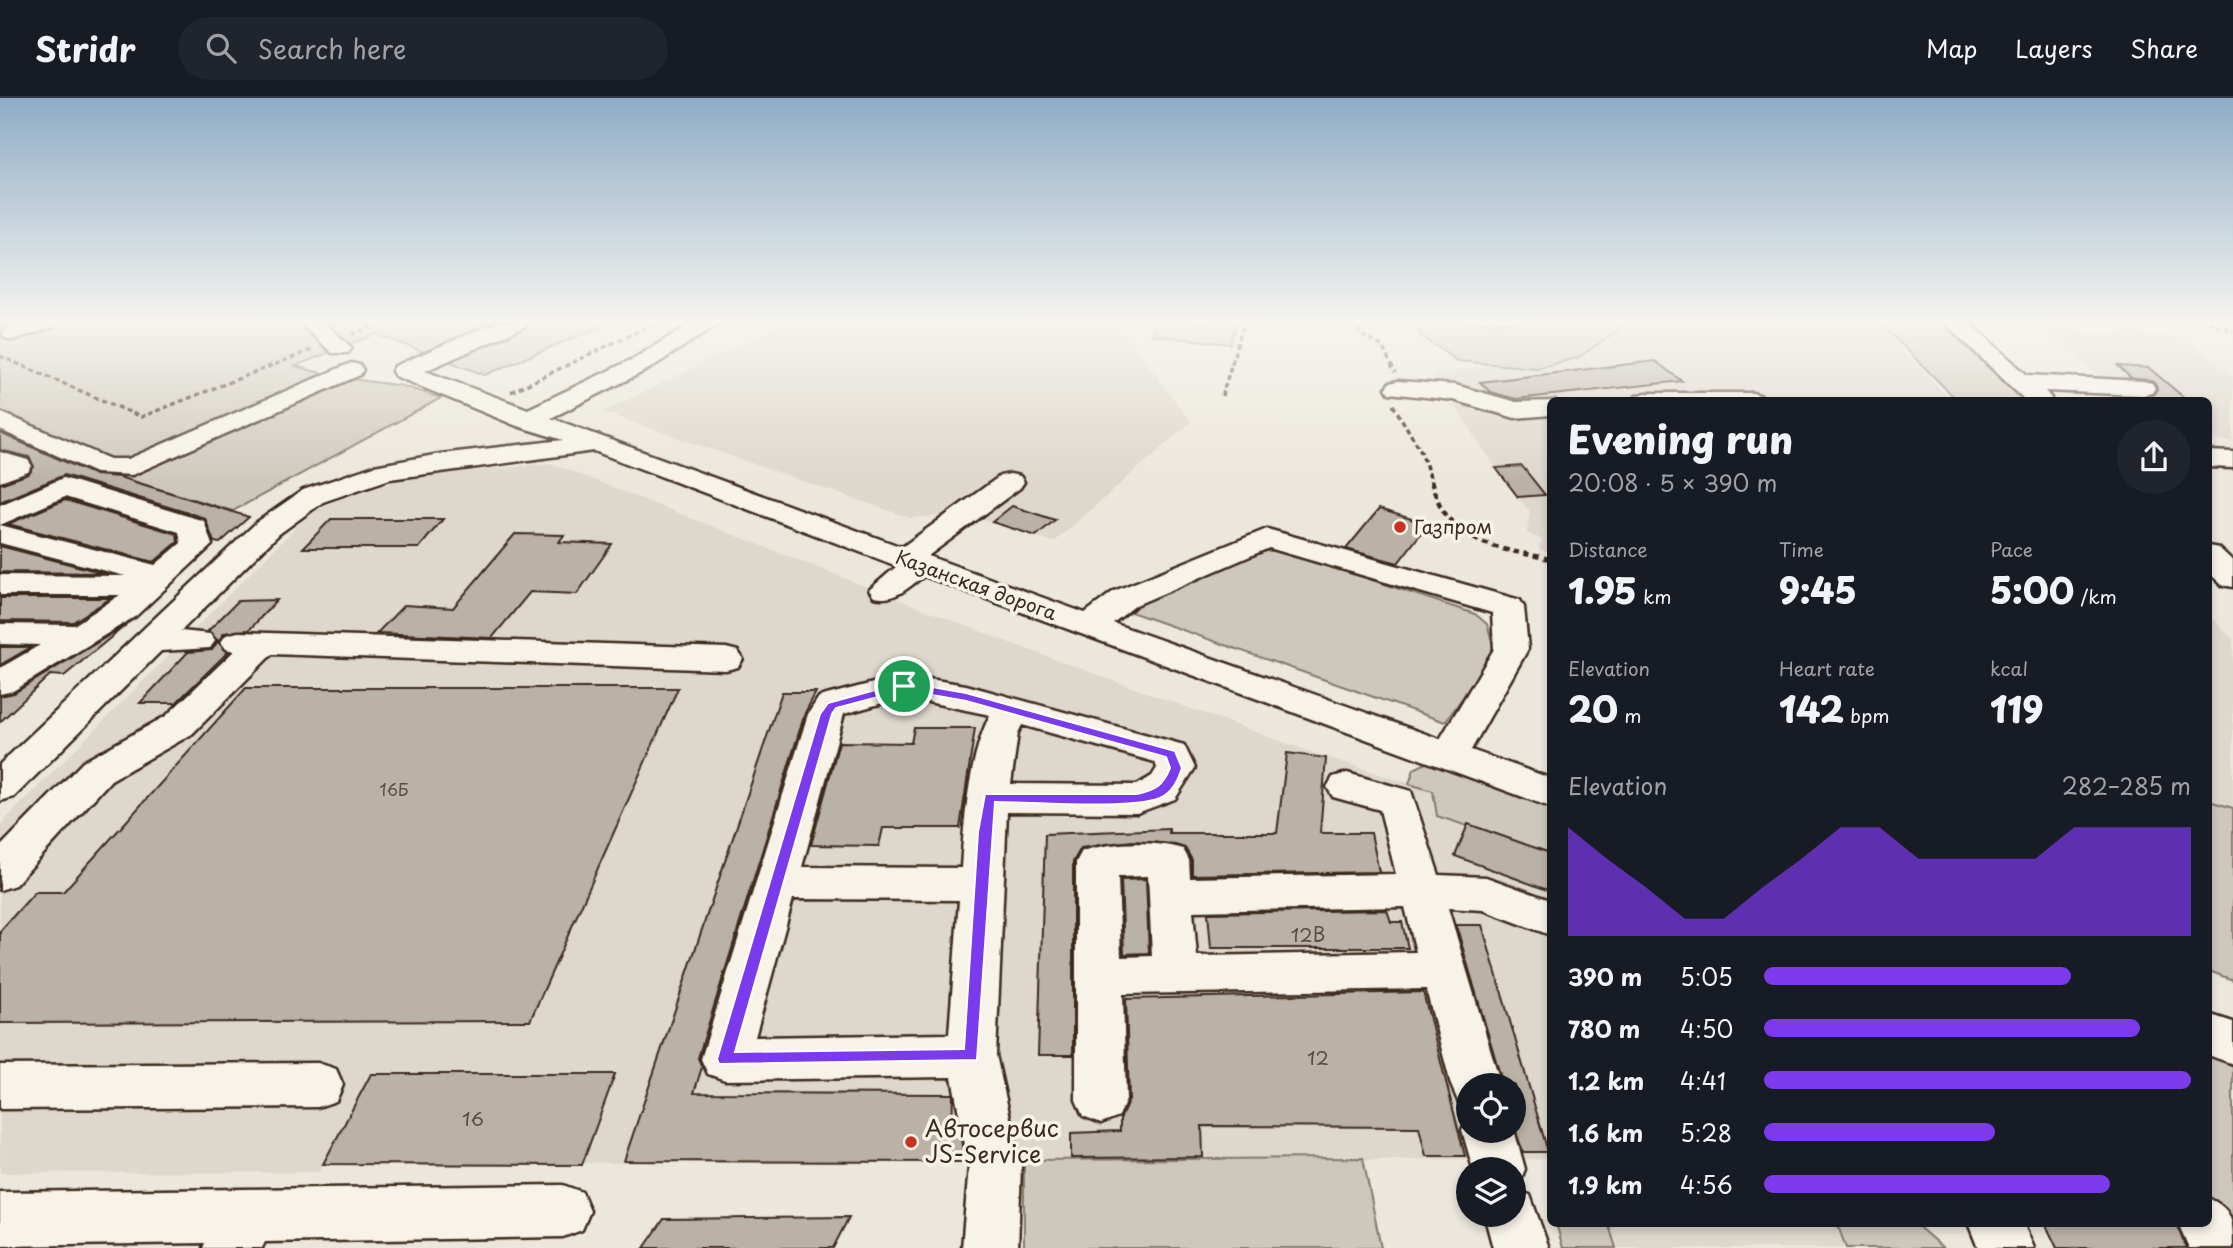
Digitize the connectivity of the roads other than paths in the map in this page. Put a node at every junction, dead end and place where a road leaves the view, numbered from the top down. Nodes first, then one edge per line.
1 (301, 376) edge
2 (415, 376) edge
3 (618, 376) edge
4 (2014, 376) edge
5 (2021, 382) junction
6 (2143, 387) dead end
7 (1398, 388) road end
8 (2037, 397) edge
9 (1547, 407) edge
10 (526, 420) junction
11 (0, 421) edge
12 (601, 445) junction
13 (2212, 458) edge
14 (0, 460) edge
15 (2233, 460) edge
16 (0, 474) edge
17 (1010, 482) dead end
18 (0, 516) edge
19 (0, 534) edge
20 (2212, 559) edge
21 (912, 562) junction
22 (119, 565) junction
23 (2233, 578) edge
24 (155, 582) junction
25 (0, 585) edge
26 (89, 586) junction
27 (884, 590) dead end
28 (1088, 626) junction
29 (0, 635) edge
30 (80, 635) junction
31 (152, 641) junction
32 (198, 641) dead end
33 (726, 659) dead end
34 (0, 683) edge
35 (1011, 709) junction
36 (1449, 756) junction
37 (1347, 787) dead end
38 (0, 788) edge
39 (1547, 792) edge
40 (990, 798) junction
41 (0, 874) edge
42 (777, 883) junction
43 (981, 884) junction
44 (1422, 890) junction
45 (1170, 895) junction
46 (1547, 917) edge
47 (1444, 970) junction
48 (1176, 975) junction
49 (1099, 976) junction
50 (2212, 1035) edge
51 (2233, 1043) edge
52 (972, 1055) junction
53 (1473, 1073) edge
54 (318, 1085) dead end
55 (0, 1087) edge
56 (1101, 1100) dead end
57 (563, 1211) dead end
58 (0, 1219) edge
59 (1515, 1227) edge
60 (1997, 1227) edge
61 (2207, 1227) edge
62 (240, 1232) edge
63 (990, 1248) edge
64 (1521, 1248) edge
65 (2006, 1248) edge
66 (2220, 1248) edge

1 - 11 street
2 - 10 street, Казанская дорога
3 - 10 street
4 - 5 street
5 - 6 street
5 - 8 street
7 - 9 street
10 - 12 street, Казанская дорога
12 - 21 street, Казанская дорога
12 - 31 street
13 - 15 street
14 - 16 street
17 - 21 street
18 - 24 street
19 - 22 street
20 - 23 street
21 - 27 street
21 - 28 street, Казанская дорога
22 - 24 street
22 - 26 street
24 - 26 street
24 - 30 street
25 - 26 street
28 - 36 street, Казанская дорога
28 - 36 street
29 - 30 street
30 - 34 street
31 - 32 street
31 - 38 street
33 - 41 street
35 - 40 street
35 - 40 street
35 - 42 street
36 - 39 street, Казанская дорога
37 - 44 street
40 - 43 street
42 - 43 street
42 - 52 street
43 - 52 street
44 - 45 street
44 - 46 street
44 - 47 street
45 - 48 street
45 - 49 street
47 - 48 street
47 - 53 street
48 - 49 street
49 - 56 street
50 - 51 street
52 - 63 street
54 - 55 street
57 - 62 street
58 - 62 street
59 - 64 street
60 - 65 street
61 - 66 street

